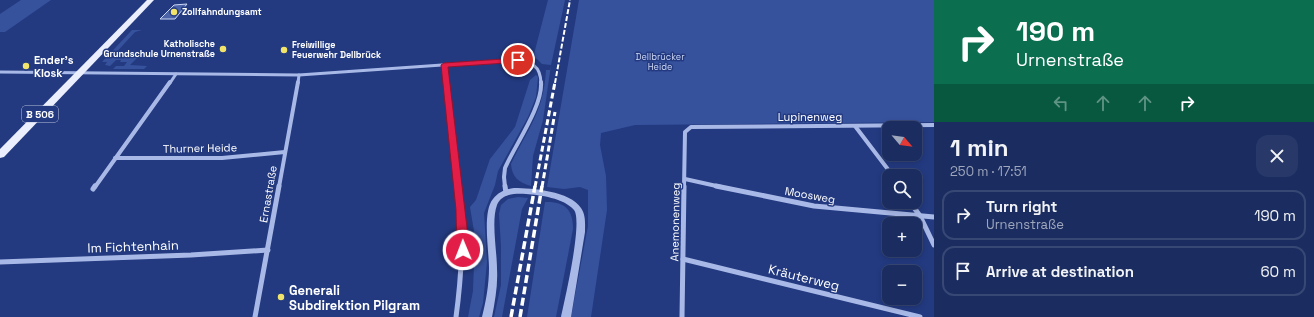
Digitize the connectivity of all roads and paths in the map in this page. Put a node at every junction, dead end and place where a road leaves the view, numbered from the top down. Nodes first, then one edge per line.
1 (151, 0) edge
2 (444, 65) junction
3 (0, 72) edge
4 (80, 73) junction
5 (176, 74) junction
6 (299, 75) junction
7 (934, 125) edge
8 (855, 126) junction
9 (687, 129) joint
10 (285, 152) junction
11 (0, 155) edge
12 (115, 158) junction
13 (888, 169) edge
14 (685, 179) junction
15 (93, 189) dead end
16 (506, 192) junction
17 (915, 209) edge
18 (920, 216) junction
19 (934, 217) edge
20 (934, 245) edge
21 (268, 250) junction
22 (683, 259) junction
23 (0, 262) edge
24 (255, 317) edge
25 (456, 317) edge
26 (487, 317) edge
27 (566, 317) edge
28 (682, 317) edge
29 (920, 317) edge

1 - 4 main road, B 506
2 - 6 street
2 - 16 street
2 - 25 street
3 - 4 street
4 - 5 street
4 - 11 main road, B 506
5 - 6 street
5 - 12 street
6 - 10 street, Ernastraße
7 - 8 street, Lupinenweg
8 - 9 street, Lupinenweg
8 - 13 street
9 - 14 street, Anemonenweg
10 - 12 street, Thurner Heide
10 - 21 street, Ernastraße
12 - 15 street
14 - 18 street, Moosweg
14 - 22 street, Anemonenweg
16 - 26 street
16 - 27 street
17 - 18 street
18 - 19 street, Moosweg
18 - 20 street
21 - 23 street, Im Fichtenhain
21 - 24 street, Ernastraße
22 - 28 street, Anemonenweg
22 - 29 street, Kräuterweg

